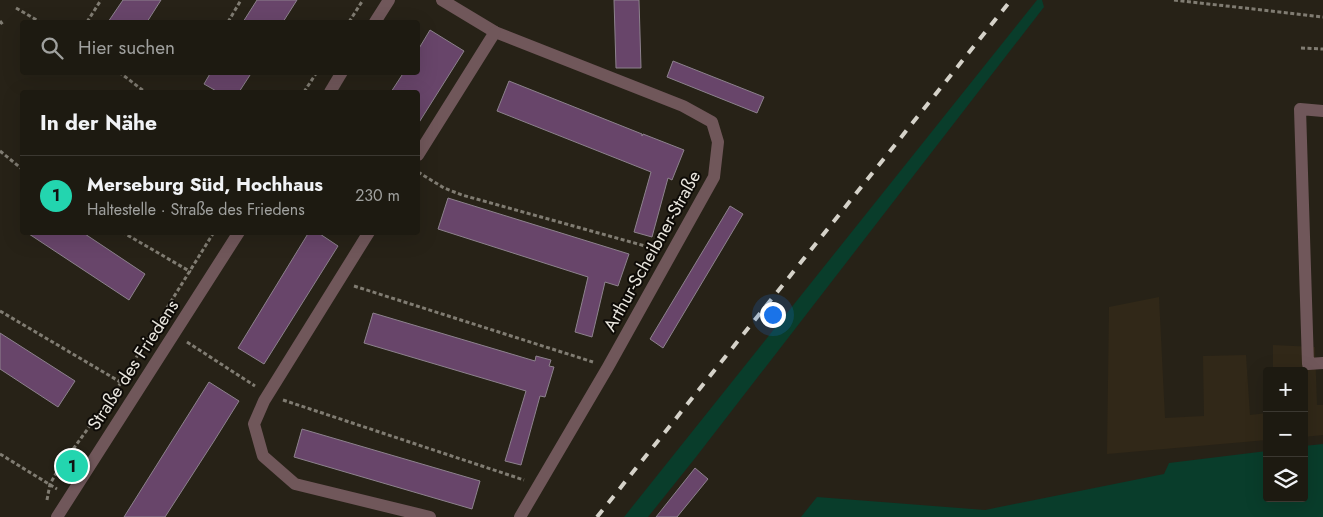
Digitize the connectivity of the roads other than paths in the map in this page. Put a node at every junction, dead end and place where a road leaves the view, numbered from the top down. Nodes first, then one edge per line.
1 (389, 0) edge
2 (442, 0) edge
3 (376, 20) edge
4 (495, 32) junction
5 (340, 75) edge
6 (331, 90) edge
7 (1323, 110) edge
8 (420, 153) edge
9 (237, 235) edge
10 (367, 235) edge
11 (1323, 363) edge
12 (57, 517) edge
13 (430, 517) edge
14 (520, 517) edge

1 - 3 street
2 - 4 street, Arthur-Scheibner-Straße
4 - 8 street
4 - 14 street, Arthur-Scheibner-Straße
5 - 6 street
7 - 11 street
9 - 12 street, Straße des Friedens
10 - 13 street

